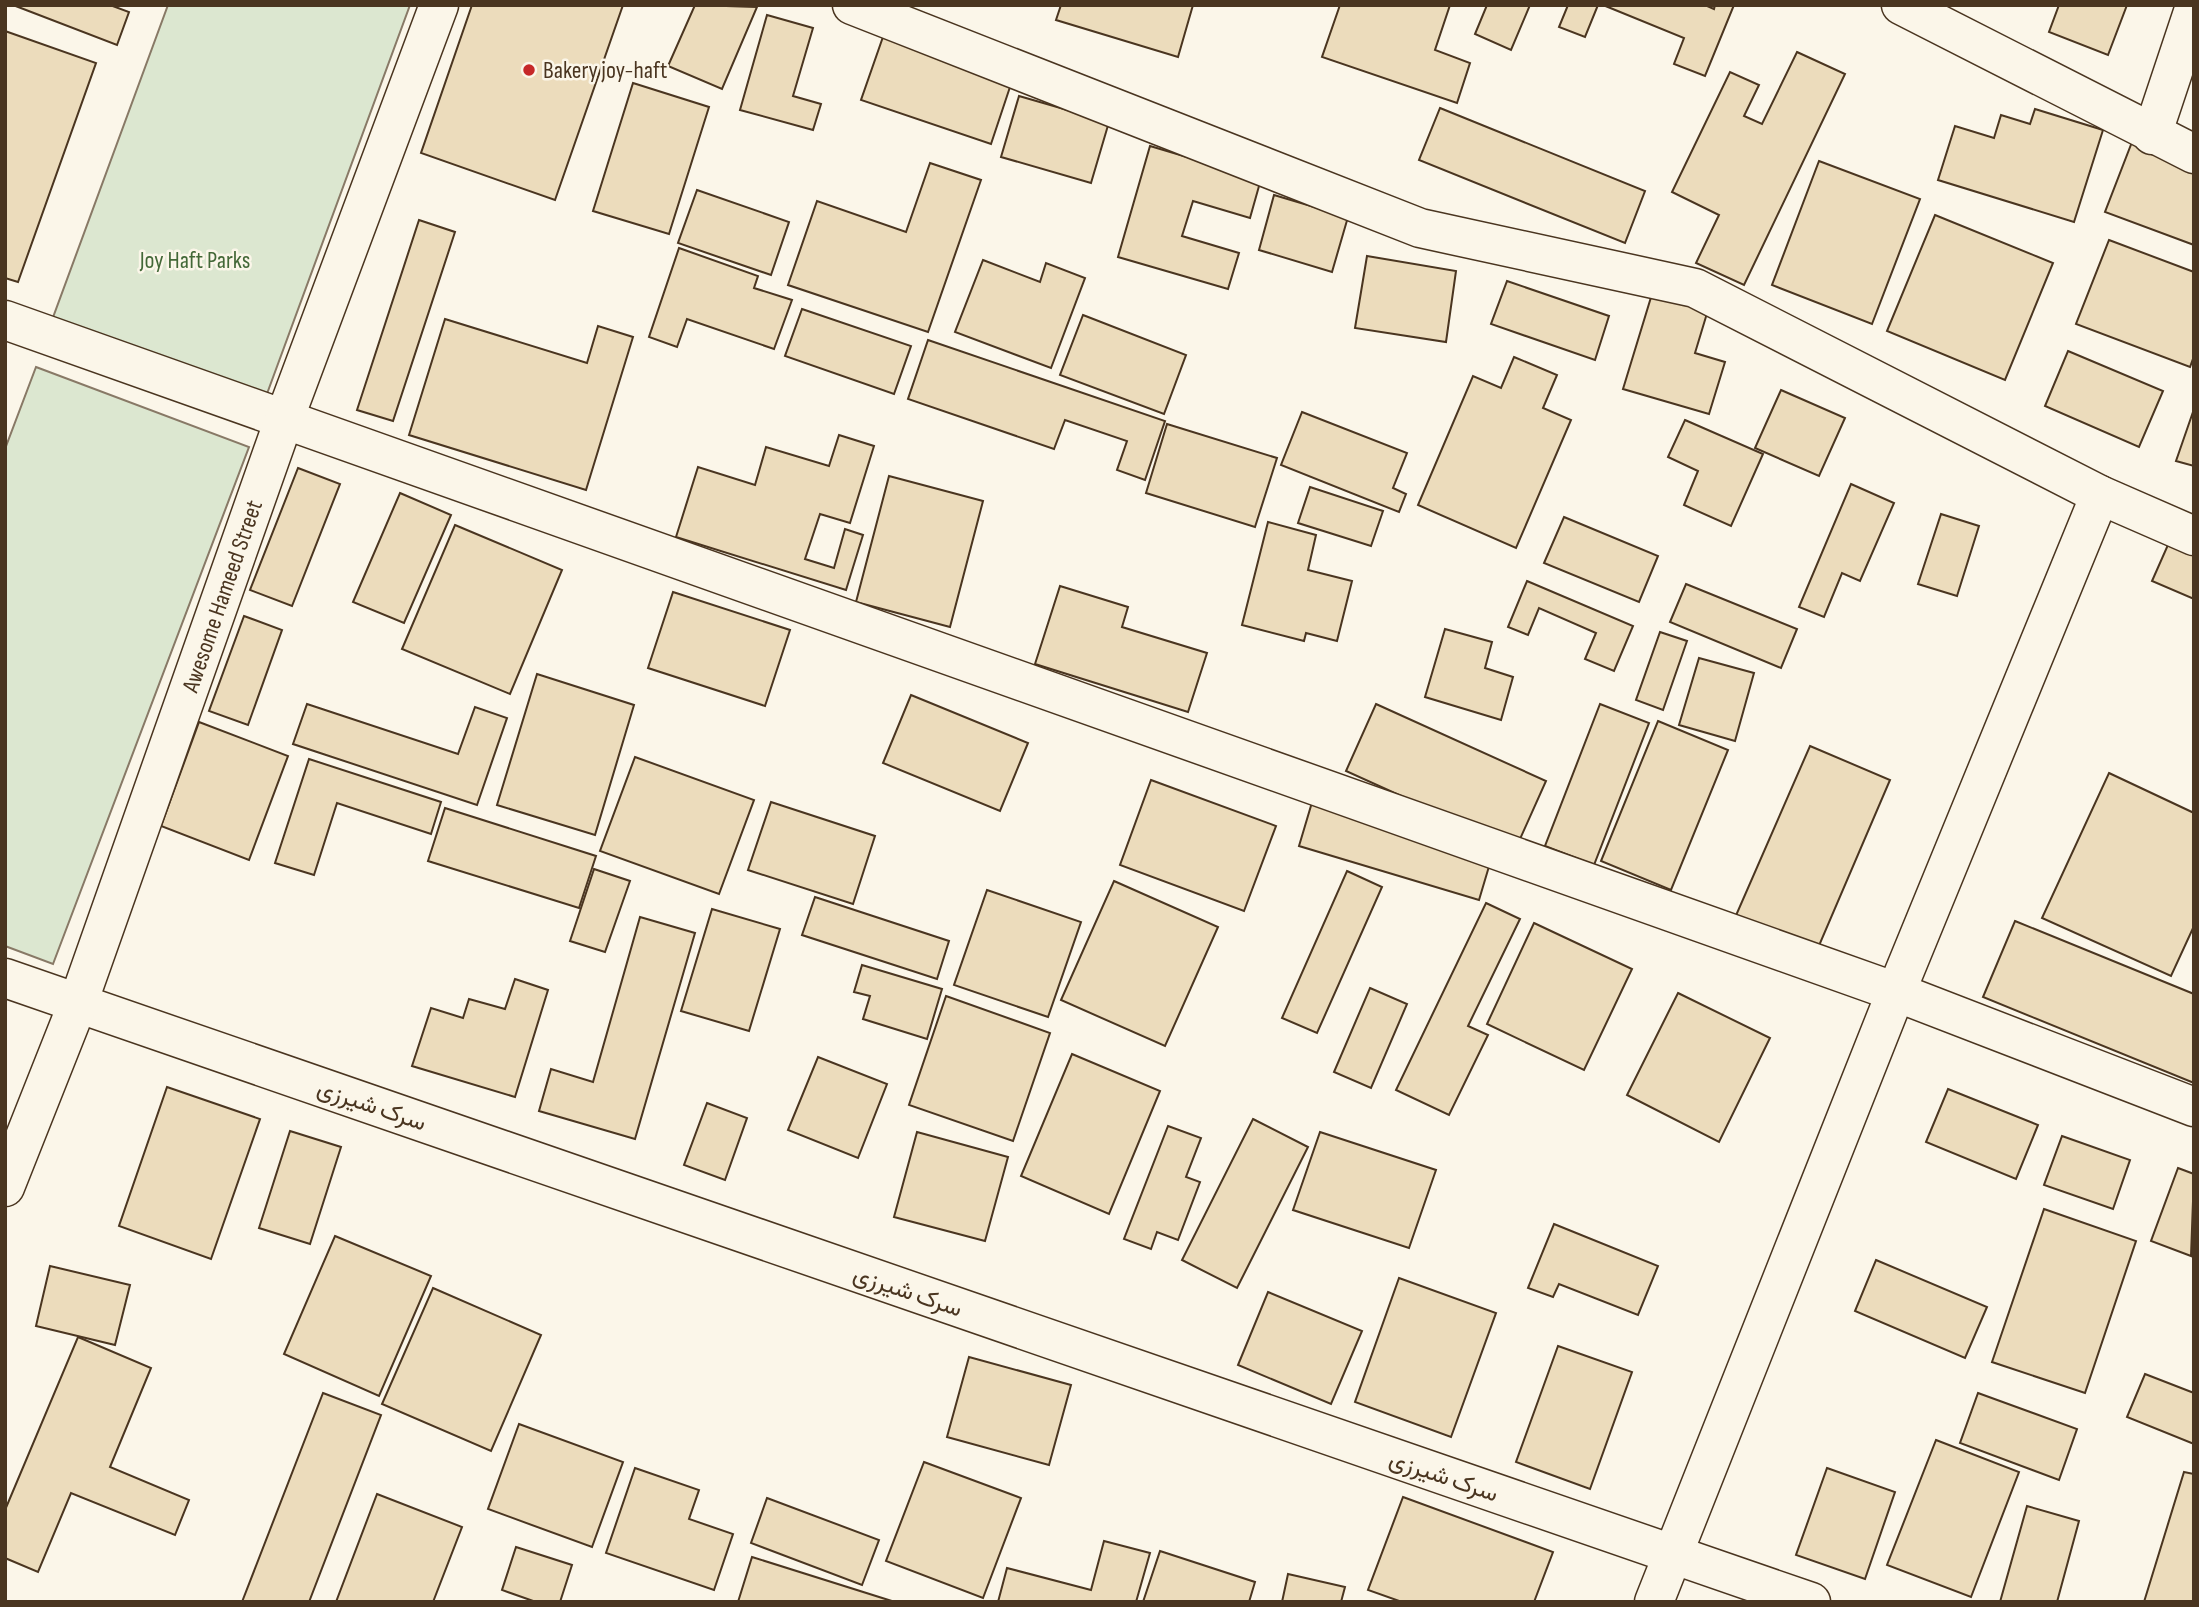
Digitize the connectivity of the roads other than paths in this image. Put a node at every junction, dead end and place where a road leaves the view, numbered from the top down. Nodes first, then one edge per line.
1 (439, 5) edge
2 (852, 5) edge
3 (1901, 5) edge
4 (2194, 9) edge
5 (2152, 135) junction
6 (2194, 154) edge
7 (5, 320) edge
8 (285, 417) junction
9 (2100, 495) junction
10 (2194, 536) edge
11 (5, 978) edge
12 (1896, 992) junction
13 (78, 1003) junction
14 (2194, 1107) edge
15 (5, 1187) edge
16 (1672, 1555) junction
17 (1654, 1602) edge
18 (1811, 1602) edge

1 - 8 street, Awesome Hameed Street
2 - 9 street
3 - 5 street
4 - 5 street
5 - 6 street
7 - 8 street
8 - 12 street
8 - 13 street, Awesome Hameed Street
9 - 10 street
9 - 12 street
11 - 13 street, سرک شیرزی
12 - 14 street
12 - 16 street
13 - 15 street, Awesome Hameed Street
13 - 16 street, سرک شیرزی
16 - 17 street
16 - 18 street, سرک شیرزی

